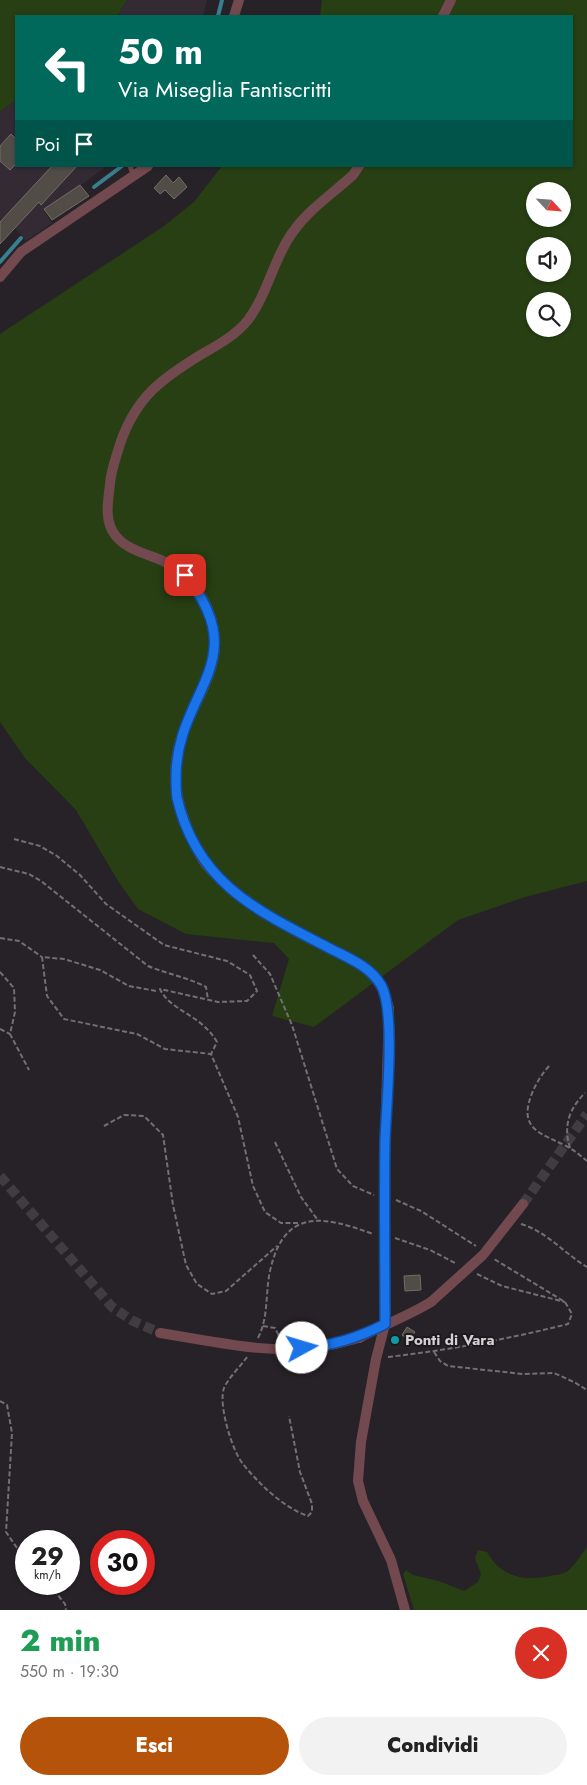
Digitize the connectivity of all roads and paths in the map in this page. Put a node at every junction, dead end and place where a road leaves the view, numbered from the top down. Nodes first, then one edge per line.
1 (239, 0) edge
2 (451, 0) edge
3 (234, 15) edge
4 (444, 15) edge
5 (145, 167) edge
6 (358, 167) edge
7 (132, 171) edge
8 (0, 276) edge
9 (14, 839) dead end
10 (0, 867) edge
11 (0, 938) edge
12 (252, 955) dead end
13 (42, 957) junction
14 (0, 972) edge
15 (156, 991) dead end
16 (208, 1000) junction
17 (0, 1029) edge
18 (10, 1034) junction
19 (211, 1054) junction
20 (549, 1066) dead end
21 (29, 1070) dead end
22 (585, 1094) dead end
23 (104, 1126) dead end
24 (275, 1142) dead end
25 (570, 1148) junction
26 (587, 1161) edge
27 (378, 1195) dead end
28 (392, 1198) dead end
29 (523, 1204) tunnel mouth
30 (317, 1219) dead end
31 (509, 1223) junction
32 (298, 1224) dead end
33 (278, 1245) dead end
34 (481, 1249) dead end
35 (490, 1257) dead end
36 (587, 1267) edge
37 (385, 1324) junction
38 (160, 1333) tunnel mouth
39 (434, 1352) junction
40 (376, 1359) junction
41 (241, 1366) dead end
42 (587, 1390) edge
43 (0, 1401) edge
44 (289, 1416) dead end
45 (15, 1545) edge
46 (58, 1595) edge
47 (66, 1610) edge
48 (405, 1610) edge

1 - 3 street
2 - 4 street
5 - 7 street
6 - 37 street, bridge
7 - 8 street
9 - 16 path
10 - 16 path
11 - 13 path
12 - 27 path
13 - 15 path
13 - 19 path
14 - 18 path
16 - 19 path
17 - 18 path
18 - 21 path
19 - 32 path
20 - 25 path
22 - 25 path
23 - 33 path
24 - 30 path
25 - 26 path
28 - 34 path
29 - 31 street, bridge
31 - 36 path
31 - 37 street, bridge
35 - 39 path
37 - 38 street, bridge
37 - 40 street
39 - 40 path
39 - 42 path
40 - 48 street
41 - 44 path
43 - 45 path
46 - 47 path

